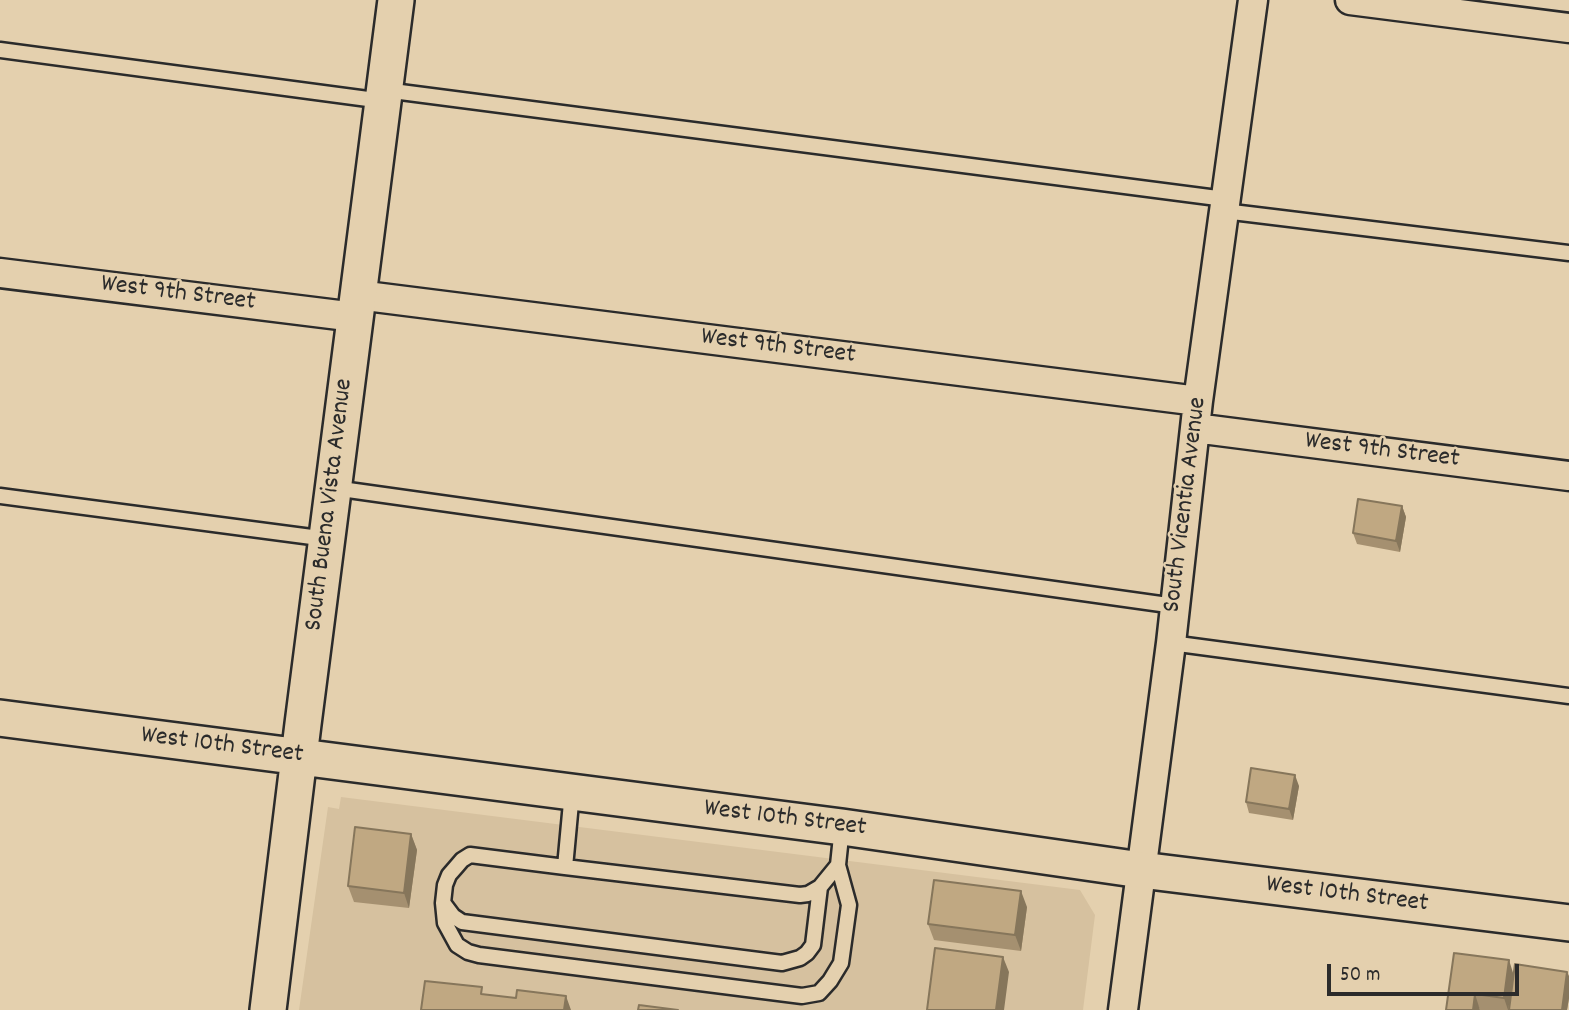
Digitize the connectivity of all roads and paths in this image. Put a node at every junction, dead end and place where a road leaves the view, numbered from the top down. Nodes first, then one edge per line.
1 (396, 0) edge
2 (1253, 0) edge
3 (1350, 0) edge
4 (1569, 28) edge
5 (0, 50) edge
6 (383, 95) junction
7 (1224, 205) junction
8 (1569, 253) edge
9 (0, 273) edge
10 (357, 306) junction
11 (1197, 415) junction
12 (1569, 476) edge
13 (333, 488) junction
14 (0, 496) edge
15 (327, 539) junction
16 (1175, 606) junction
17 (1171, 643) junction
18 (1569, 696) edge
19 (0, 718) edge
20 (299, 757) junction
21 (572, 792) junction
22 (842, 827) junction
23 (838, 865) junction
24 (565, 867) junction
25 (1140, 870) junction
26 (820, 887) junction
27 (443, 903) junction
28 (1569, 923) edge
29 (268, 1010) edge
30 (1124, 1010) edge

1 - 6 street, South Buena Vista Avenue
2 - 7 street, South Vicentia Avenue
3 - 4 street
5 - 6 lane
6 - 7 lane
6 - 10 street, South Buena Vista Avenue
7 - 8 lane
7 - 11 street, South Vicentia Avenue
9 - 10 street, West 9th Street
10 - 11 street, West 9th Street
10 - 13 street, South Buena Vista Avenue
11 - 12 street, West 9th Street
11 - 16 street, South Vicentia Avenue
13 - 15 street, South Buena Vista Avenue
13 - 16 lane
14 - 15 lane
15 - 20 street, South Buena Vista Avenue
16 - 17 street, South Vicentia Avenue
17 - 18 lane
17 - 25 street, South Vicentia Avenue
19 - 20 street, West 10th Street
20 - 21 street, West 10th Street
20 - 29 street, South Buena Vista Avenue
21 - 22 street, West 10th Street
21 - 24 lane
22 - 23 lane
22 - 25 street, West 10th Street
23 - 26 lane
23 - 27 lane
24 - 26 lane
24 - 27 lane
25 - 28 street, West 10th Street
25 - 30 street, South Vicentia Avenue
26 - 27 lane

